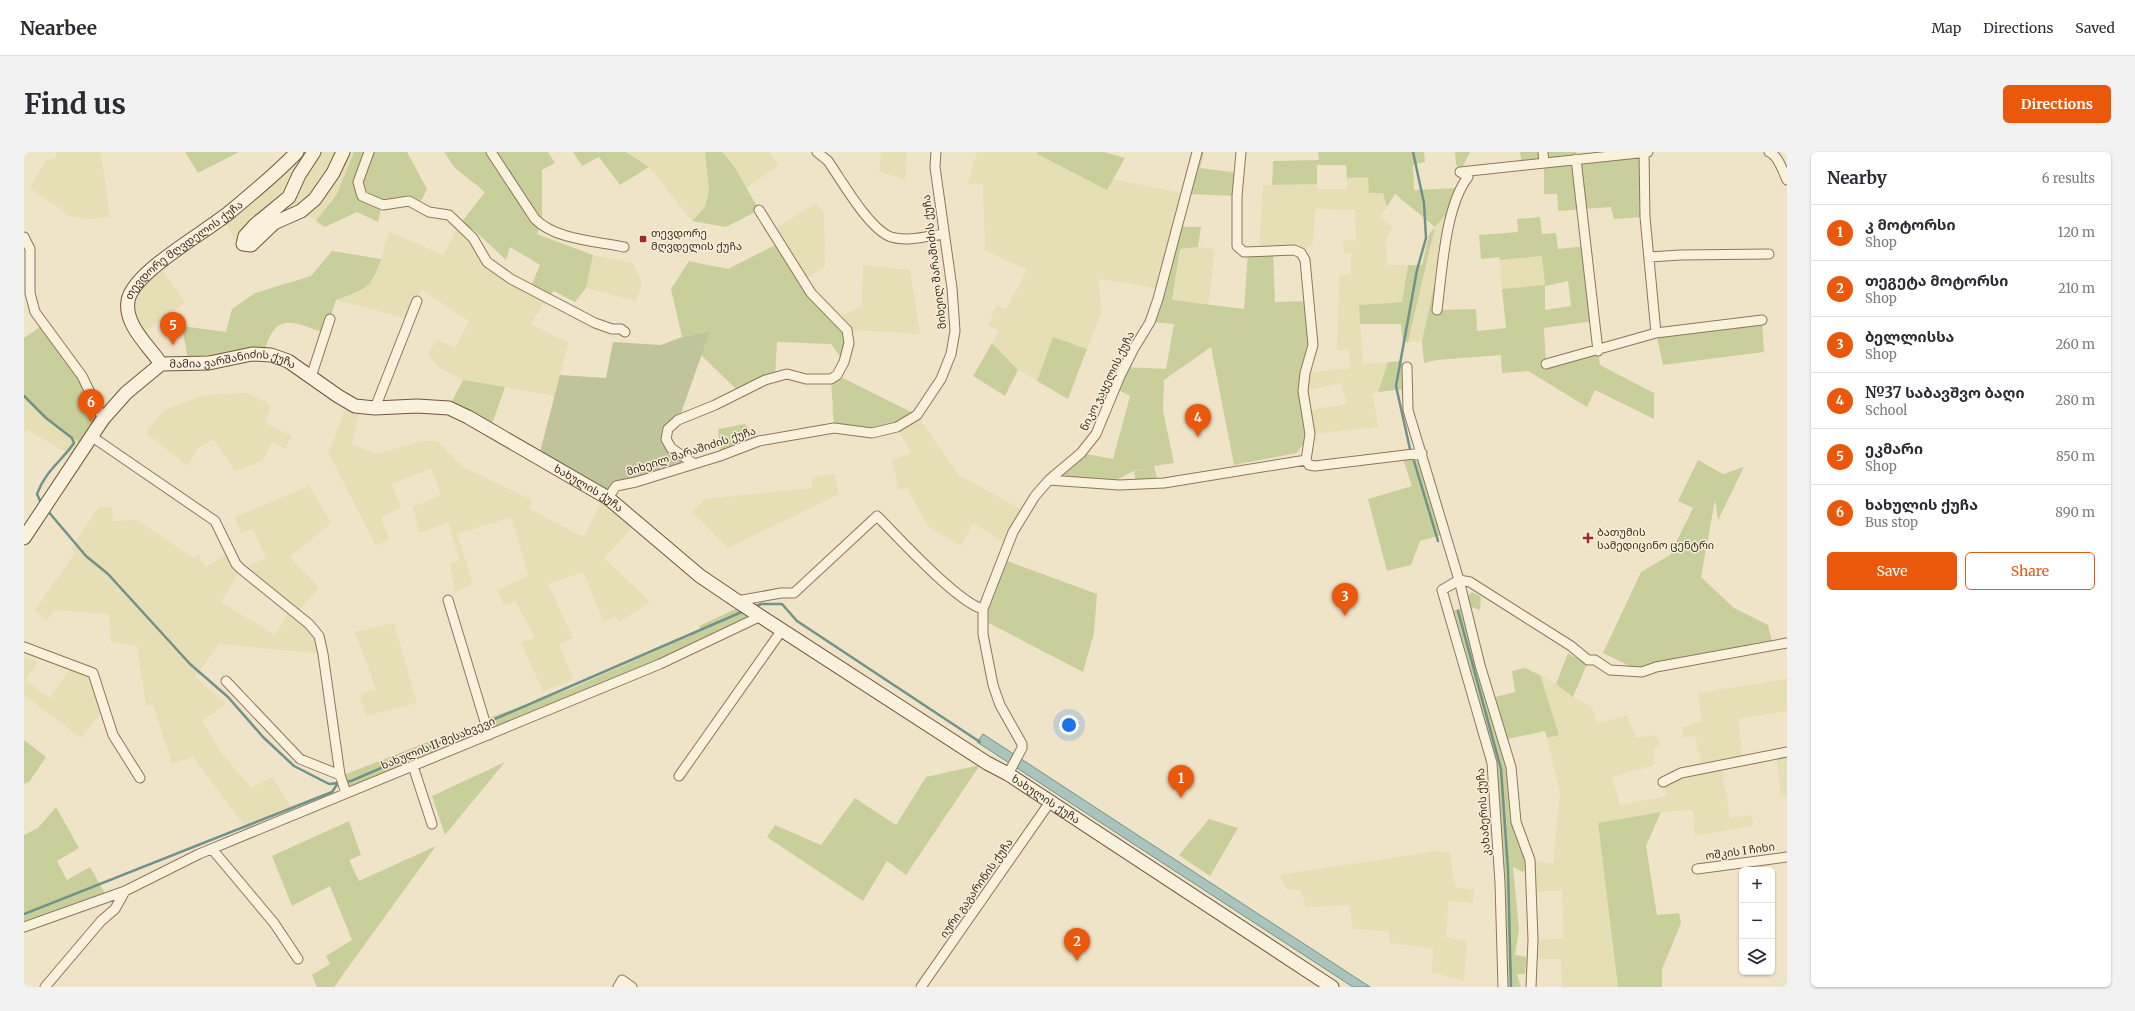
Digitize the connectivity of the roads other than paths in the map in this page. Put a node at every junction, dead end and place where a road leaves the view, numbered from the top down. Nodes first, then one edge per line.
1 (297, 152) edge
2 (314, 152) edge
3 (343, 152) edge
4 (369, 152) edge
5 (491, 152) edge
6 (817, 152) edge
7 (936, 152) edge
8 (1198, 152) edge
9 (1241, 152) edge
10 (1543, 152) edge
11 (1644, 152) edge
12 (1648, 152) edge
13 (1768, 152) edge
14 (1576, 159) junction
15 (1544, 163) junction
16 (1787, 180) edge
17 (760, 210) dead end
18 (944, 234) junction
19 (24, 237) edge
20 (624, 247) dead end
21 (1769, 254) dead end
22 (1649, 257) junction
23 (417, 301) dead end
24 (1437, 310) dead end
25 (330, 319) dead end
26 (1762, 320) dead end
27 (625, 332) dead end
28 (1656, 333) junction
29 (1598, 351) junction
30 (162, 364) junction
31 (1546, 364) dead end
32 (1407, 367) dead end
33 (311, 377) junction
34 (417, 406) joint
35 (375, 408) junction
36 (103, 419) junction
37 (91, 436) junction
38 (1422, 454) junction
39 (1306, 460) junction
40 (693, 464) junction
41 (1049, 480) junction
42 (608, 498) junction
43 (24, 538) edge
44 (1459, 580) junction
45 (448, 600) dead end
46 (740, 603) junction
47 (983, 609) junction
48 (759, 615) junction
49 (782, 630) junction
50 (1787, 643) edge
51 (24, 646) edge
52 (226, 681) dead end
53 (489, 735) junction
54 (1787, 752) edge
55 (413, 766) junction
56 (1008, 774) junction
57 (340, 775) junction
58 (679, 776) dead end
59 (140, 778) dead end
60 (1663, 782) dead end
61 (346, 793) junction
62 (1050, 802) junction
63 (432, 824) dead end
64 (212, 849) junction
65 (1787, 857) edge
66 (1697, 869) dead end
67 (124, 891) junction
68 (24, 927) edge
69 (298, 959) dead end
70 (1326, 985) edge
71 (45, 987) edge
72 (618, 987) edge
73 (632, 987) edge
74 (921, 987) edge
75 (1503, 987) edge
76 (1531, 987) edge

1 - 30 street, თევდორე მღვდელის ქუჩა
2 - 3 street
4 - 27 street
5 - 20 street
6 - 18 street
7 - 18 street, მიხეილ შარაშიძის ქუჩა
8 - 41 street, ნიკო ჯაყელის ქუჩა
9 - 39 street
10 - 15 street
11 - 12 street
11 - 14 street
11 - 22 street
13 - 16 street
14 - 15 street
14 - 29 street
15 - 24 street
17 - 40 street
18 - 40 street, მიხეილ შარაშიძის ქუჩა
19 - 36 street
21 - 22 street
22 - 28 street
23 - 35 street
25 - 33 street
26 - 28 street
28 - 29 street
29 - 31 street
30 - 33 street, მამია ვარშანიძის ქუჩა
30 - 36 street, მამია ვარშანიძის ქუჩა
32 - 38 street
33 - 35 street, მამია ვარშანიძის ქუჩა
34 - 35 street, მამია ვარშანიძის ქუჩა
34 - 42 street, ხახულის ქუჩა
36 - 37 street, მამია ვარშანიძის ქუჩა
37 - 43 street, მამია ვარშანიძის ქუჩა
37 - 57 street
38 - 39 street
38 - 44 street
39 - 41 street
40 - 42 street, მიხეილ შარაშიძის ქუჩა
41 - 47 street, ნიკო ჯაყელის ქუჩა
42 - 46 street, ხახულის ქუჩა
44 - 50 street
44 - 75 street, კახაბერის ქუჩა
44 - 76 street
45 - 53 street
46 - 47 street
46 - 48 street, ხახულის ქუჩა
47 - 56 street, ნიკო ჯაყელის ქუჩა
48 - 49 street, ხახულის ქუჩა
48 - 53 street, ხახულის II შესახვევი
49 - 56 street, ხახულის ქუჩა
49 - 58 street
51 - 59 street
52 - 57 street
53 - 55 street, ხახულის II შესახვევი
54 - 60 street
55 - 61 street, ხახულის II შესახვევი
55 - 63 street
56 - 62 street, ხახულის ქუჩა
57 - 61 street
61 - 64 street, ხახულის II შესახვევი
62 - 70 street, ხახულის ქუჩა
62 - 74 street, იური გაგარინის ქუჩა
64 - 67 street, ხახულის II შესახვევი
64 - 69 street
65 - 66 street, ოშკის I ჩიხი
67 - 68 street, ხახულის II შესახვევი
67 - 71 street
72 - 73 street

